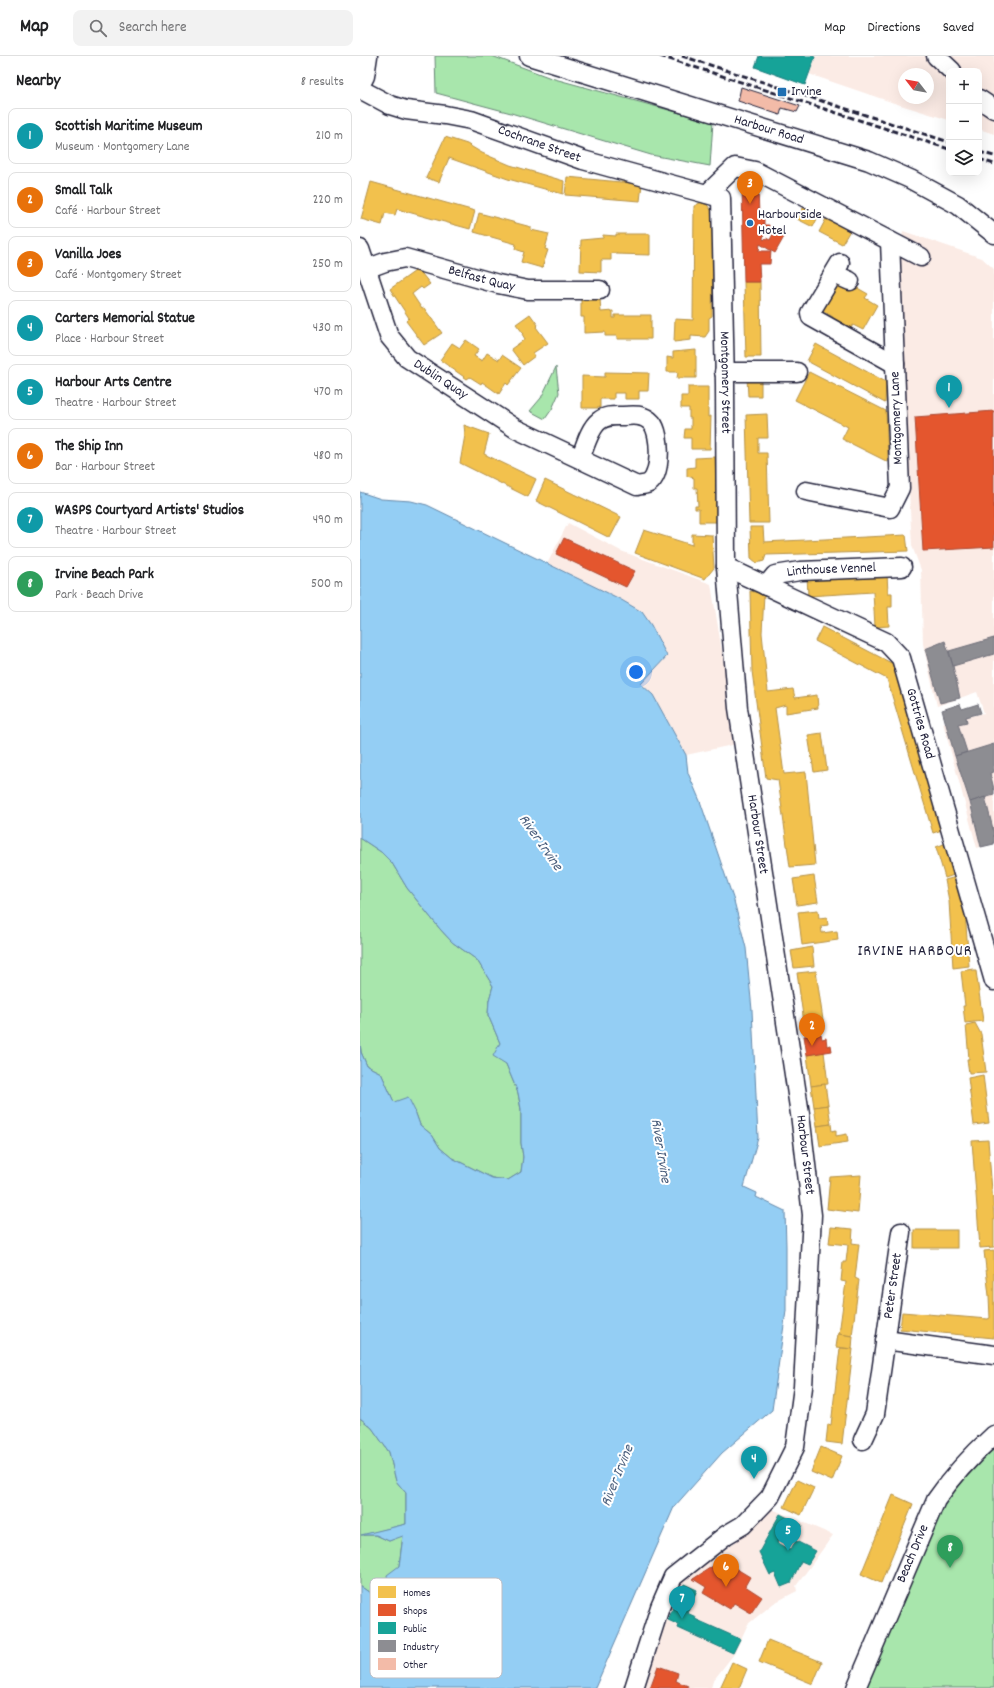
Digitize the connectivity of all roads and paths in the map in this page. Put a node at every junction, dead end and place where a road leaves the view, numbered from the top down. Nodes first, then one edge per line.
1 (368, 56) edge
2 (529, 56) edge
3 (936, 56) edge
4 (956, 56) edge
5 (949, 68) edge
6 (959, 68) edge
7 (360, 87) edge
8 (982, 101) edge
9 (994, 109) edge
10 (714, 196) junction
11 (994, 234) edge
12 (890, 241) junction
13 (360, 249) edge
14 (921, 257) dead end
15 (366, 269) junction
16 (850, 281) dead end
17 (600, 290) dead end
18 (895, 364) junction
19 (724, 372) junction
20 (796, 372) dead end
21 (580, 459) junction
22 (806, 491) dead end
23 (726, 567) junction
24 (902, 567) dead end
25 (766, 586) junction
26 (989, 941) edge
27 (994, 981) edge
28 (901, 1232) dead end
29 (885, 1340) junction
30 (994, 1355) edge
31 (994, 1435) edge
32 (863, 1440) dead end
33 (634, 1688) edge
34 (856, 1688) edge

1 - 7 street
2 - 11 street, Harbour Road
3 - 5 street
4 - 6 street
7 - 10 street, Cochrane Street
8 - 9 street
10 - 12 street
10 - 19 street, Montgomery Street
12 - 14 street
12 - 18 street, Montgomery Lane
13 - 15 street, Dublin Quay
15 - 17 street, Belfast Quay
15 - 21 street, Dublin Quay
16 - 18 street
18 - 22 street, Montgomery Lane
19 - 20 street
19 - 23 street, Montgomery Street
21 - 21 street, Dublin Quay
23 - 25 street, Gottries Road
23 - 33 street, Harbour Street
24 - 25 street, Linthouse Vennel
25 - 26 street, Gottries Road
26 - 27 street, Gottries Road
28 - 29 street, Peter Street
29 - 30 street
29 - 32 street, Peter Street
31 - 34 street, Beach Drive

